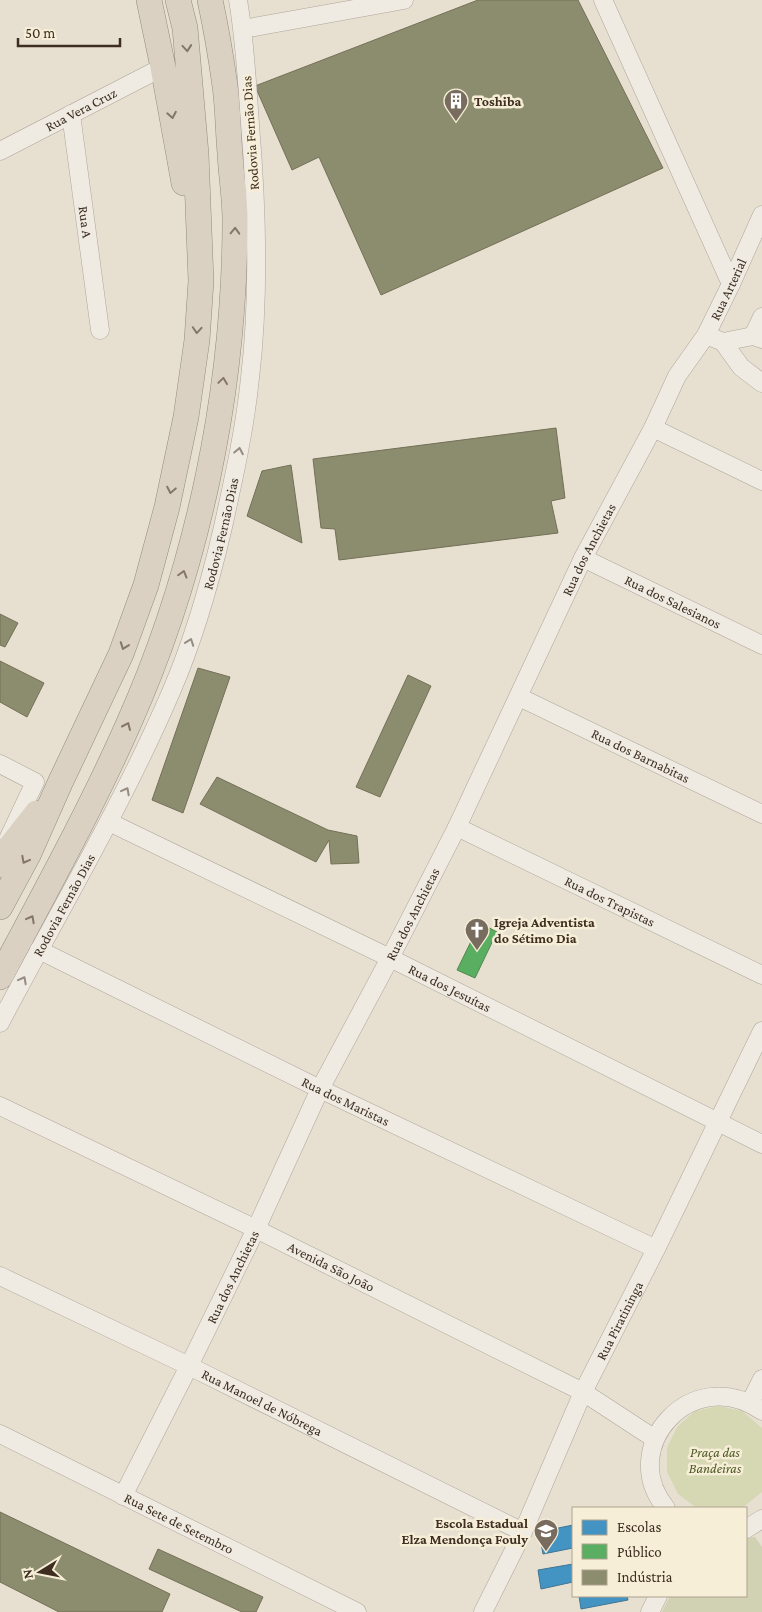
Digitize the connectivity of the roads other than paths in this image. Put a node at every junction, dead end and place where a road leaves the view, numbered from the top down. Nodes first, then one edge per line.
1 (150, 0) edge
2 (178, 0) edge
3 (210, 0) edge
4 (238, 0) edge
5 (603, 0) edge
6 (393, 1) edge
7 (243, 29) junction
8 (163, 67) junction
9 (70, 114) junction
10 (0, 151) edge
11 (762, 215) edge
12 (201, 281) junction
13 (731, 284) junction
14 (762, 317) edge
15 (100, 330) dead end
16 (706, 335) junction
17 (757, 337) edge
18 (724, 342) junction
19 (762, 383) edge
20 (653, 428) junction
21 (762, 481) edge
22 (583, 558) junction
23 (762, 645) edge
24 (519, 697) junction
25 (0, 764) edge
26 (60, 783) junction
27 (762, 814) edge
28 (109, 822) junction
29 (457, 827) junction
30 (0, 856) edge
31 (0, 865) edge
32 (0, 906) edge
33 (39, 950) junction
34 (390, 958) junction
35 (762, 975) edge
36 (0, 977) edge
37 (0, 1023) edge
38 (762, 1031) edge
39 (320, 1089) junction
40 (0, 1106) edge
41 (718, 1121) junction
42 (762, 1144) edge
43 (256, 1229) junction
44 (656, 1249) junction
45 (0, 1276) edge
46 (189, 1366) junction
47 (762, 1379) edge
48 (583, 1392) junction
49 (756, 1407) edge
50 (0, 1434) edge
51 (655, 1439) junction
52 (123, 1496) junction
53 (665, 1507) edge
54 (523, 1532) junction
55 (658, 1597) edge
56 (357, 1612) edge
57 (483, 1612) edge
58 (650, 1612) edge

1 - 8 highway
2 -> 12 highway
36 -> 3 highway, Rodovia Fernão Dias
4 - 7 street, Rodovia Fernão Dias
5 - 13 street
6 - 7 street
28 -> 7 street, Rodovia Fernão Dias
8 - 9 street, Rua Vera Cruz
8 -> 12 highway
9 - 10 street, Rua Vera Cruz
9 - 15 street, Rua A
11 - 13 street, Rua Arterial
12 -> 26 highway
13 - 16 street, Rua Arterial
14 - 17 street
16 - 18 street
16 - 20 street, Rua dos Anchietas
17 - 18 street
18 - 19 street, Rua Arterial
20 - 21 street
20 - 22 street, Rua dos Anchietas
22 - 23 street, Rua dos Salesianos
22 - 24 street, Rua dos Anchietas
24 - 27 street, Rua dos Barnabitas
24 - 29 street, Rua dos Anchietas
25 - 30 street
26 - 31 highway
26 -> 32 highway
28 - 33 street, Rodovia Fernão Dias
28 - 34 street, Rua dos Jesuítas
29 - 34 street, Rua dos Anchietas
29 - 35 street, Rua dos Trapistas
37 -> 33 street, Rodovia Fernão Dias
33 - 39 street, Rua dos Maristas
34 - 39 street, Rua dos Anchietas
34 - 41 street, Rua dos Jesuítas
38 - 41 street, Rua Piratininga
39 - 43 street, Rua dos Anchietas
39 - 44 street, Rua dos Maristas
40 - 43 street, Avenida São João
41 - 42 street, Rua dos Jesuítas
41 - 44 street, Rua Piratininga
43 - 46 street, Rua dos Anchietas
43 - 48 street, Avenida São João
44 - 48 street, Rua Piratininga
45 - 46 street, Rua Manoel de Nóbrega
46 - 52 street, Rua dos Anchietas
46 - 54 street, Rua Manoel de Nóbrega
47 - 49 street
48 - 51 street, Avenida São João
48 - 54 street, Rua Piratininga
49 - 51 street
50 - 52 street, Rua Sete de Setembro
51 - 53 street
52 - 56 street, Rua Sete de Setembro
54 - 57 street, Rua Piratininga
55 - 58 street

